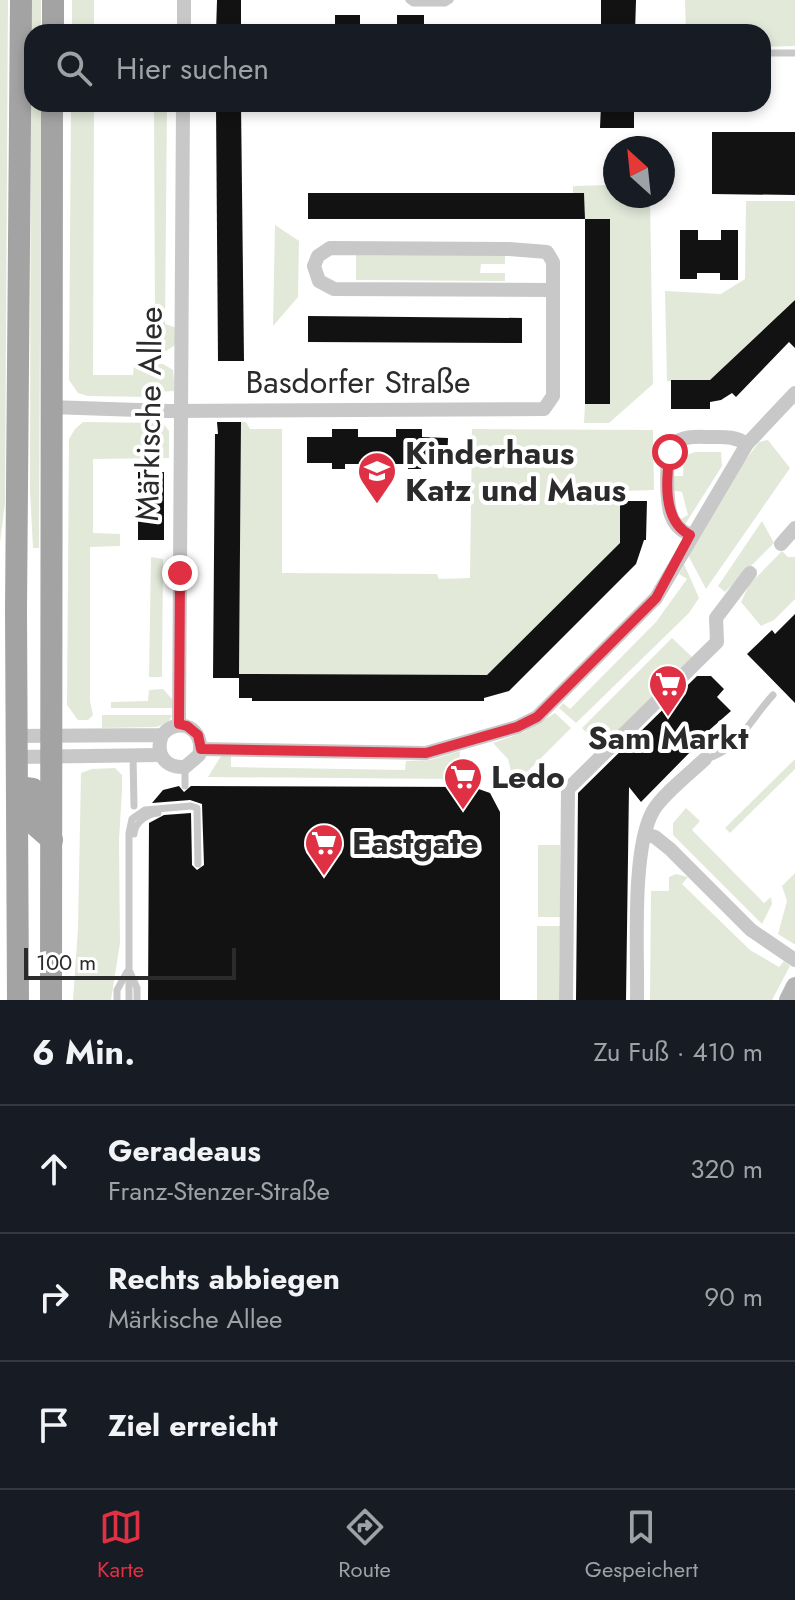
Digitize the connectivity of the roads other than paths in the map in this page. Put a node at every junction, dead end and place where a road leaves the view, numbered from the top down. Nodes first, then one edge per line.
1 (21, 0) edge
2 (53, 0) edge
3 (184, 0) edge
4 (409, 0) edge
5 (450, 0) edge
6 (53, 24) edge
7 (184, 24) edge
8 (771, 53) edge
9 (795, 53) edge
10 (52, 112) edge
11 (183, 112) edge
12 (552, 290) junction
13 (795, 393) edge
14 (50, 407) junction
15 (181, 410) junction
16 (747, 444) junction
17 (795, 528) edge
18 (690, 535) junction
19 (781, 544) dead end
20 (750, 573) dead end
21 (773, 695) dead end
22 (179, 724) junction
23 (162, 735) junction
24 (52, 746) junction
25 (17, 747) junction
26 (201, 749) junction
27 (160, 755) junction
28 (133, 756) junction
29 (705, 759) joint
30 (185, 767) junction
31 (185, 786) dead end
32 (18, 787) junction
33 (134, 806) dead end
34 (161, 813) dead end
35 (645, 834) junction
36 (52, 840) junction
37 (198, 864) dead end
38 (795, 960) edge
39 (129, 970) junction
40 (795, 986) edge
41 (18, 1000) edge
42 (51, 1000) edge
43 (117, 1000) edge
44 (129, 1000) edge
45 (137, 1000) edge
46 (566, 1000) edge
47 (637, 1000) edge
48 (788, 1000) edge

1 - 25 main road
2 - 6 main road
3 - 7 street
4 - 5 lane
8 - 9 lane
10 - 14 main road
11 - 15 street, Märkische Allee
12 - 12 street, Basdorfer Straße
12 - 15 street, Basdorfer Straße
13 - 16 street
14 - 15 street, Basdorfer Straße
14 - 24 main road
15 - 22 street, Märkische Allee
16 - 18 street
16 - 18 street
17 - 19 street
18 - 26 street
20 - 46 street
21 - 29 lane
22 - 23 street
22 - 26 street
23 - 24 street
23 - 27 street
24 - 25 street
24 - 25 street
24 - 28 street
24 - 36 main road
25 - 32 main road
26 - 30 street
27 - 28 street
27 - 30 street
28 - 33 lane
29 - 35 street
30 - 31 lane
32 - 36 main road
32 - 41 main road
34 - 44 lane
35 - 38 street
35 - 47 street
36 - 42 main road
37 - 39 lane
39 - 43 lane
39 - 45 lane
40 - 48 street

